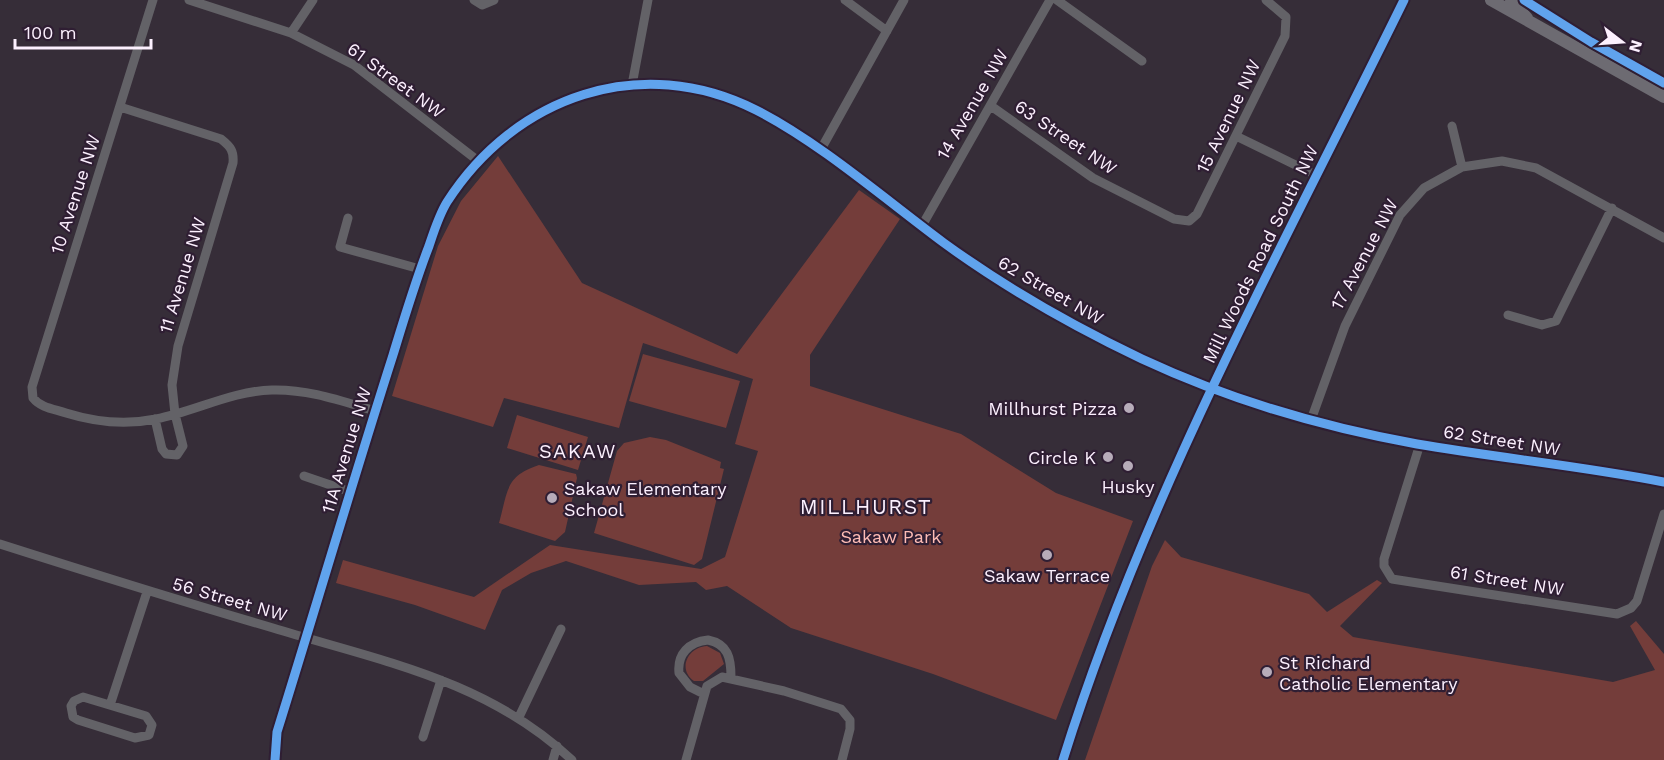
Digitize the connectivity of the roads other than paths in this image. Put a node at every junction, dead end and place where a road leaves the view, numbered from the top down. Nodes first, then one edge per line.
1 (153, 0) edge
2 (189, 0) edge
3 (313, 0) edge
4 (474, 0) edge
5 (494, 0) edge
6 (648, 0) edge
7 (845, 0) edge
8 (904, 0) edge
9 (1050, 0) edge
10 (1057, 0) edge
11 (1266, 0) edge
12 (1404, 0) edge
13 (1491, 0) edge
14 (1511, 0) edge
15 (1530, 22) junction
16 (887, 31) junction
17 (291, 33) junction
18 (1142, 61) dead end
19 (632, 85) junction
20 (1664, 97) edge
21 (991, 106) junction
22 (120, 107) junction
23 (1452, 126) dead end
24 (1236, 136) junction
25 (820, 151) junction
26 (477, 160) junction
27 (1462, 166) junction
28 (1318, 176) junction
29 (1612, 208) junction
30 (348, 218) dead end
31 (1189, 221) joint
32 (922, 224) junction
33 (1664, 238) edge
34 (420, 269) junction
35 (1508, 315) dead end
36 (1212, 388) junction
37 (375, 411) junction
38 (175, 414) junction
39 (155, 419) junction
40 (1311, 420) junction
41 (1420, 444) junction
42 (304, 476) dead end
43 (1664, 482) edge
44 (351, 492) junction
45 (1664, 514) edge
46 (0, 544) edge
47 (147, 592) junction
48 (561, 629) dead end
49 (306, 638) junction
50 (730, 677) junction
51 (441, 680) junction
52 (706, 690) junction
53 (110, 705) junction
54 (519, 717) junction
55 (423, 736) dead end
56 (557, 746) junction
57 (275, 760) edge
58 (553, 760) edge
59 (572, 760) edge
60 (686, 760) edge
61 (842, 760) edge
62 (1063, 760) edge

1 - 22 street, 10 Avenue NW
2 - 17 street, 61 Street NW
3 - 17 street
4 - 5 street
6 - 19 street
7 - 16 street
8 - 16 street
9 - 21 street, 14 Avenue NW
10 - 18 street
11 - 24 street, 15 Avenue NW
12 - 28 street, Mill Woods Road South NW
13 - 15 main road
14 - 15 main road
15 - 20 main road
16 - 25 street
17 - 26 street, 61 Street NW
19 - 25 street, 62 Street NW
19 - 26 street, 62 Street NW
21 - 31 street, 63 Street NW
21 - 32 street, 14 Avenue NW
22 - 38 street, 11 Avenue NW
22 - 39 street, 10 Avenue NW
23 - 27 street
24 - 28 street
24 - 31 street, 15 Avenue NW
25 - 32 street, 62 Street NW
26 - 34 street, 11A Avenue NW
27 - 29 street
27 - 40 street, 17 Avenue NW
28 - 36 street, Mill Woods Road South NW
29 - 33 street
29 - 35 street
30 - 34 street
32 - 36 street, 62 Street NW
34 - 37 street, 11A Avenue NW
36 - 40 street, 62 Street NW
36 - 62 street, Mill Woods Road South NW
37 - 38 street
37 - 44 street, 11A Avenue NW
38 - 39 street
38 - 39 street, 11 Avenue NW
40 - 41 street, 62 Street NW
41 - 43 street, 62 Street NW
41 - 45 street, 61 Street NW
42 - 44 street, 11A Avenue NW
44 - 49 street, 11A Avenue NW
46 - 47 street, 56 Street NW
47 - 49 street, 56 Street NW
47 - 53 street, 56 Street NW
48 - 54 street
49 - 51 street, 56 Street NW
49 - 57 street, 11A Avenue NW
50 - 52 street
50 - 52 street
50 - 61 street
51 - 54 street, 56 Street NW
51 - 55 street
52 - 60 street
53 - 53 street
54 - 56 street, 56 Street NW
56 - 58 street
56 - 59 street, 56 Street NW

